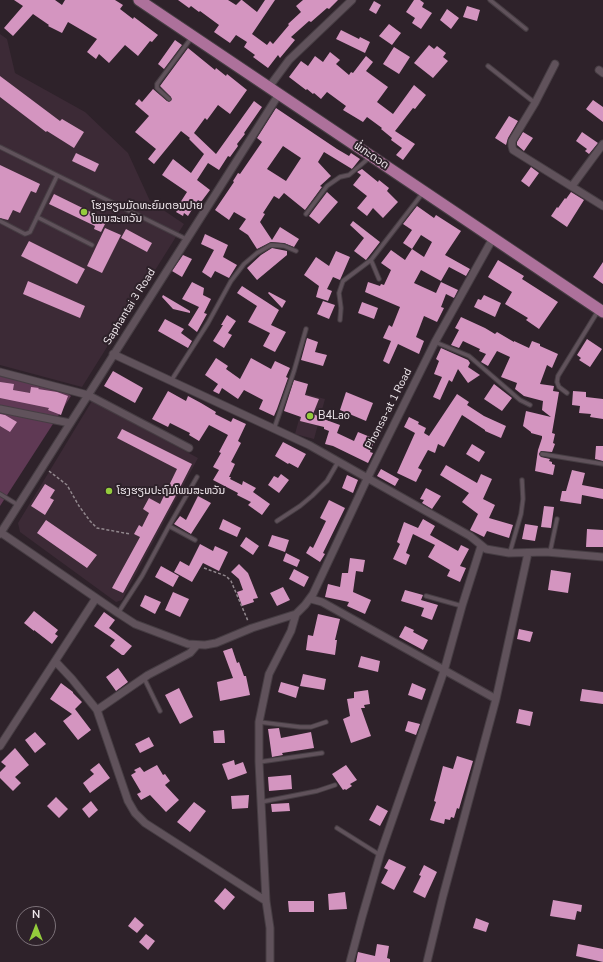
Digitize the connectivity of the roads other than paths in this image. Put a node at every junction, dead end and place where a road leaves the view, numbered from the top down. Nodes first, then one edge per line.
1 (139, 0) edge
2 (352, 0) edge
3 (490, 0) edge
4 (526, 29) dead end
5 (192, 36) junction
6 (555, 64) dead end
7 (488, 66) dead end
8 (269, 87) junction
9 (279, 94) junction
10 (169, 99) dead end
11 (535, 103) junction
12 (603, 144) edge
13 (0, 148) edge
14 (371, 156) junction
15 (57, 176) junction
16 (572, 186) junction
17 (424, 191) junction
18 (603, 206) edge
19 (306, 214) dead end
20 (37, 216) junction
21 (0, 221) edge
22 (493, 238) junction
23 (186, 239) junction
24 (92, 245) dead end
25 (296, 251) dead end
26 (371, 260) junction
27 (379, 279) dead end
28 (601, 311) edge
29 (340, 320) dead end
30 (306, 329) dead end
31 (435, 342) junction
32 (113, 354) junction
33 (0, 372) edge
34 (171, 381) junction
35 (567, 394) dead end
36 (88, 395) junction
37 (530, 405) dead end
38 (0, 408) edge
39 (70, 423) junction
40 (274, 429) junction
41 (189, 448) dead end
42 (542, 454) dead end
43 (338, 462) junction
44 (603, 464) edge
45 (198, 477) dead end
46 (367, 479) junction
47 (522, 480) dead end
48 (0, 494) edge
49 (18, 506) junction
50 (557, 519) dead end
51 (277, 521) dead end
52 (168, 526) junction
53 (0, 533) edge
54 (195, 540) dead end
55 (481, 546) junction
56 (550, 552) junction
57 (509, 553) junction
58 (528, 553) junction
59 (603, 557) edge
60 (312, 596) junction
61 (426, 596) dead end
62 (96, 598) junction
63 (462, 606) junction
64 (118, 613) junction
65 (296, 614) junction
66 (197, 645) junction
67 (55, 661) junction
68 (444, 671) junction
69 (144, 678) junction
70 (496, 699) junction
71 (97, 710) junction
72 (160, 711) dead end
73 (259, 722) junction
74 (326, 722) dead end
75 (0, 746) edge
76 (322, 753) dead end
77 (259, 762) junction
78 (335, 784) dead end
79 (261, 802) junction
80 (337, 828) dead end
81 (380, 855) junction
82 (266, 901) junction
83 (270, 962) edge
84 (350, 962) edge
85 (427, 962) edge

1 - 5 main road, ພໍ່ກະດວດ
2 - 8 street
3 - 4 lane
5 - 8 main road, ພໍ່ກະດວດ
5 - 10 lane
6 - 11 street
7 - 11 lane
8 - 9 main road, ພໍ່ກະດວດ
9 - 14 main road, ພໍ່ກະດວດ
9 - 23 street, Saphantai 3 Road
11 - 16 street
12 - 16 street
13 - 15 lane
14 - 17 main road, ພໍ່ກະດວດ
14 - 19 lane
15 - 20 lane
15 - 23 lane
16 - 18 street
17 - 22 main road, ພໍ່ກະດວດ
17 - 26 lane
20 - 21 lane
20 - 24 lane
22 - 28 main road, ພໍ່ກະດວດ
22 - 31 street, Phonsa-at 1 Road
23 - 32 street, Saphantai 3 Road
25 - 34 lane
26 - 27 lane
26 - 29 lane
28 - 35 lane
30 - 40 lane
31 - 37 lane
31 - 46 street, Phonsa-at 1 Road
32 - 34 street
32 - 36 street, Saphantai 3 Road
33 - 36 street
34 - 40 street
36 - 39 street, Saphantai 3 Road
36 - 41 street
38 - 39 street
39 - 49 street, Saphantai 3 Road
40 - 43 street
42 - 44 lane
43 - 46 street
43 - 51 lane
45 - 52 lane
46 - 55 street
46 - 60 street, Phonsa-at 1 Road
47 - 57 lane
48 - 49 lane
49 - 53 street, Saphantai 3 Road
50 - 56 lane
52 - 54 lane
52 - 64 lane
53 - 62 street
55 - 57 street
55 - 63 street
56 - 58 street
56 - 59 street
57 - 58 street
58 - 70 street
60 - 65 street, Phonsa-at 1 Road
60 - 68 street
61 - 63 lane
62 - 64 street
62 - 67 street
63 - 68 street
64 - 66 street
65 - 66 street
65 - 73 street
66 - 69 street
67 - 71 street
67 - 75 street
68 - 70 street
68 - 81 street
69 - 71 street
69 - 72 lane
70 - 85 street
71 - 82 street
73 - 74 lane
73 - 77 street
76 - 77 lane
77 - 79 street
78 - 79 lane
79 - 82 street
80 - 81 lane
81 - 84 street
82 - 83 street

